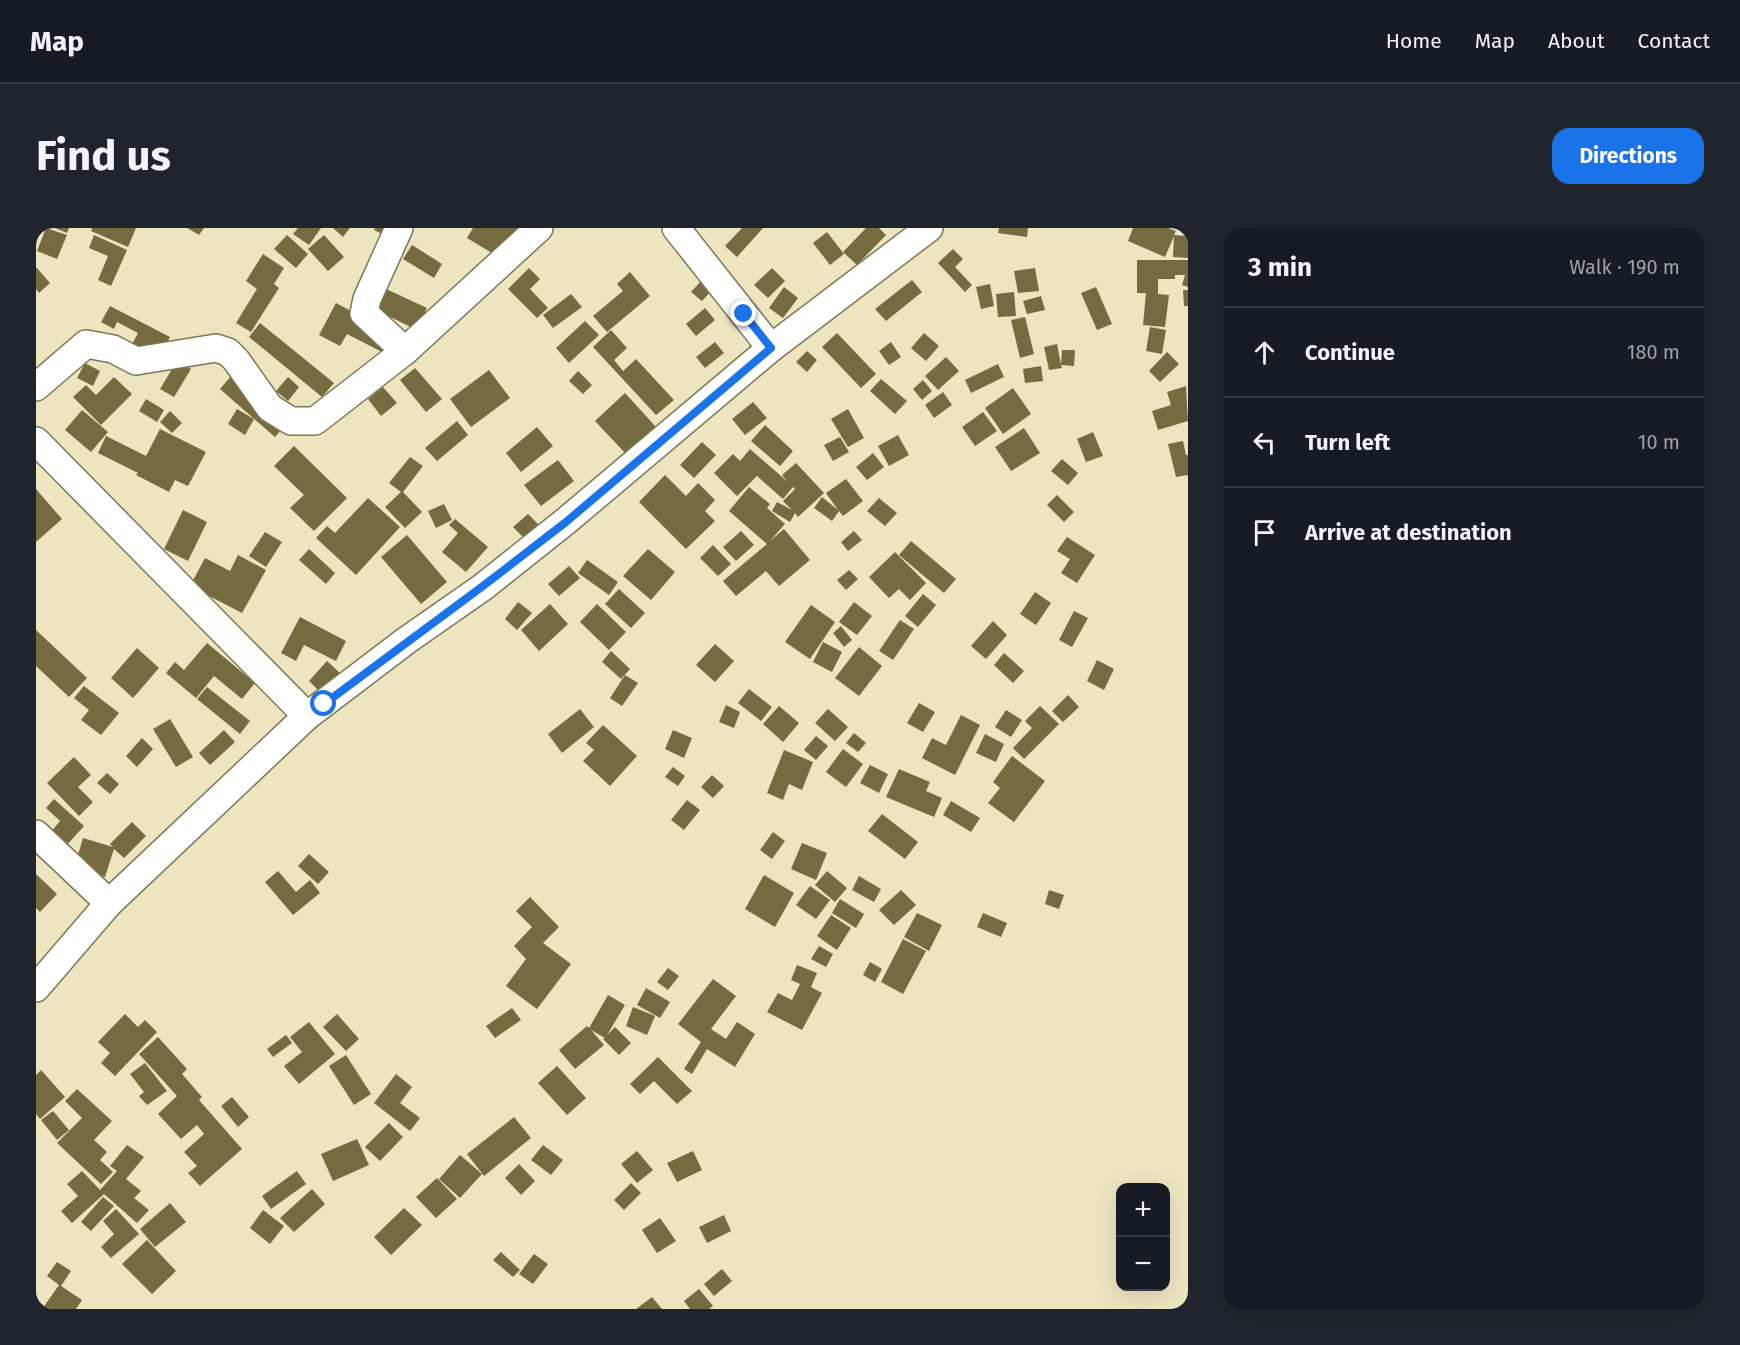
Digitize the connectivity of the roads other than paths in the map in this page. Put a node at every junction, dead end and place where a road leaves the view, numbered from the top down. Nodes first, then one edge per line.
1 (399, 228) edge
2 (539, 228) edge
3 (676, 228) edge
4 (929, 228) edge
5 (771, 348) junction
6 (405, 351) junction
7 (36, 387) edge
8 (36, 441) edge
9 (307, 716) junction
10 (36, 834) edge
11 (109, 903) junction
12 (36, 988) edge

1 - 6 street
2 - 6 street
3 - 5 street
4 - 5 street
5 - 9 street
6 - 7 street
8 - 9 street
9 - 11 street
10 - 11 street
11 - 12 street

